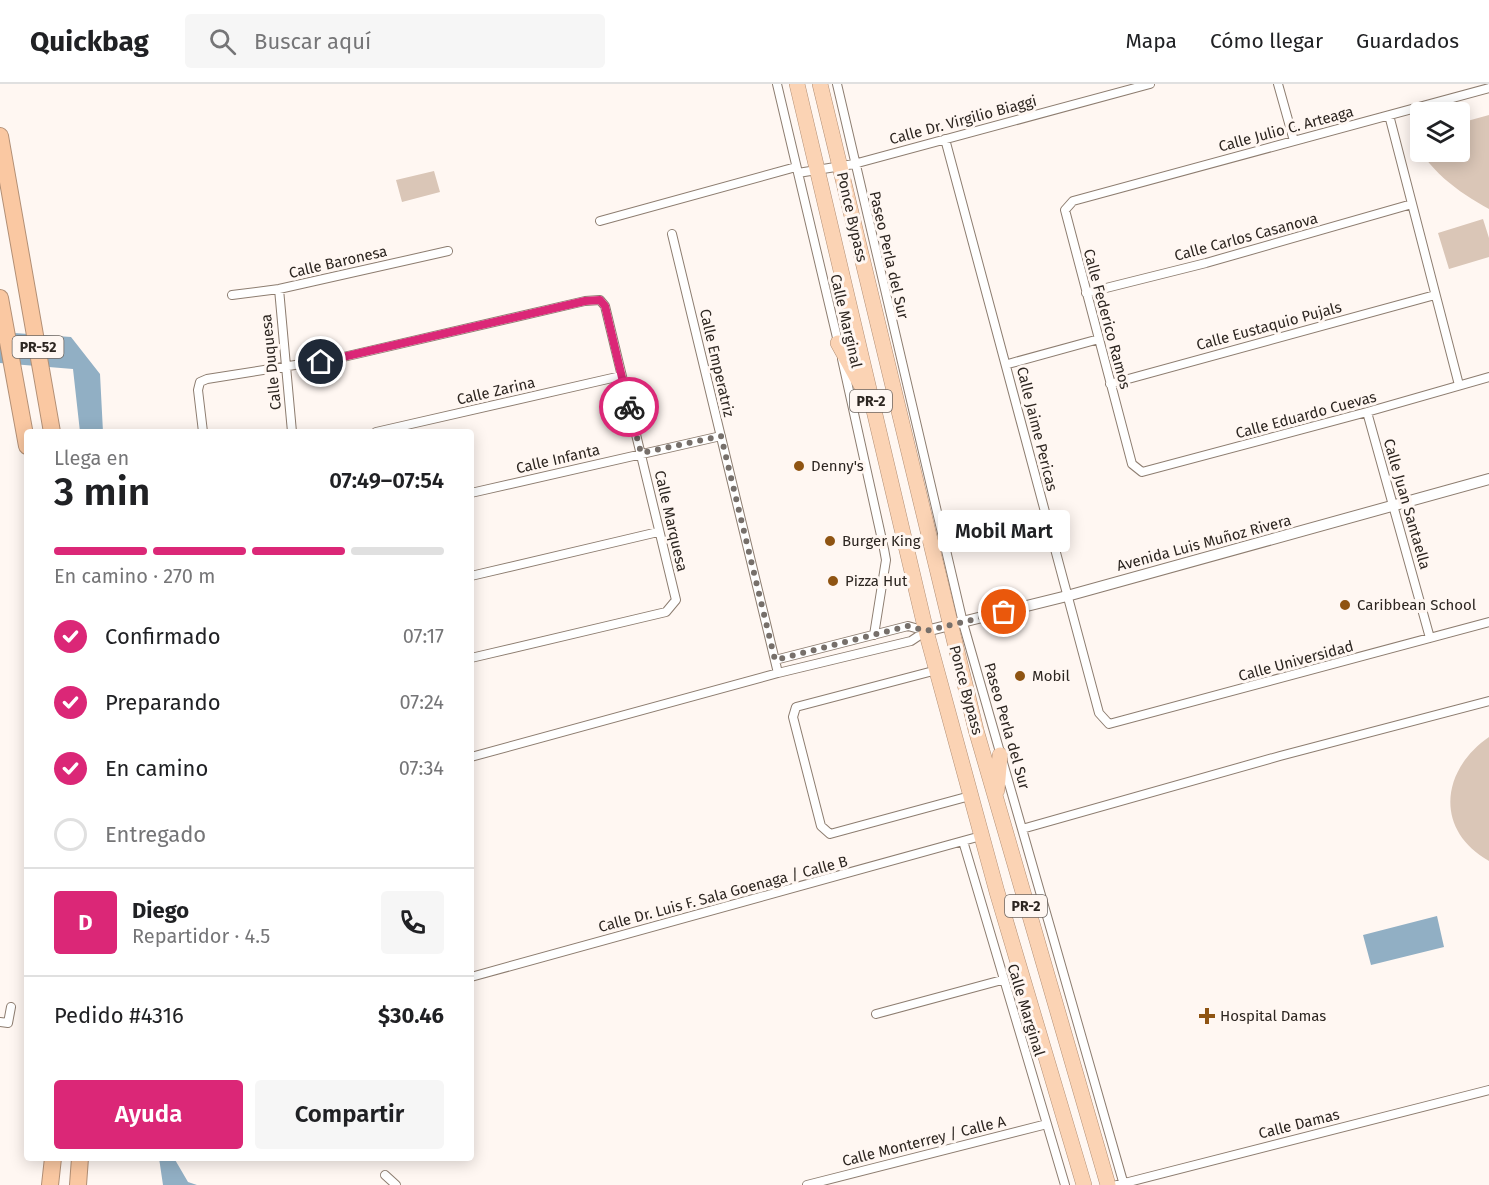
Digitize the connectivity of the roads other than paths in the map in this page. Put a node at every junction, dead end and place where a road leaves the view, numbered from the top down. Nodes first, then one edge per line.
1 (777, 84) edge
2 (797, 84) edge
3 (820, 84) edge
4 (837, 84) edge
5 (1150, 84) edge
6 (1278, 84) edge
7 (1489, 88) edge
8 (1389, 115) junction
9 (0, 136) edge
10 (945, 139) junction
11 (1294, 141) junction
12 (847, 166) junction
13 (797, 170) junction
14 (817, 171) junction
15 (1089, 196) joint
16 (1412, 204) junction
17 (600, 221) dead end
18 (672, 234) dead end
19 (448, 251) dead end
20 (279, 289) junction
21 (1086, 293) junction
22 (232, 295) dead end
23 (1436, 295) junction
24 (0, 298) edge
25 (1098, 339) junction
26 (838, 343) junction
27 (1008, 364) junction
28 (285, 369) junction
29 (621, 376) junction
30 (1489, 377) edge
31 (1110, 384) junction
32 (1459, 385) junction
33 (1367, 412) junction
34 (875, 418) junction
35 (51, 429) edge
36 (203, 429) edge
37 (291, 429) edge
38 (389, 429) edge
39 (24, 430) edge
40 (721, 436) junction
41 (641, 453) junction
42 (1132, 464) joint
43 (1489, 479) edge
44 (474, 492) edge
45 (1393, 506) junction
46 (658, 532) junction
47 (474, 575) edge
48 (1067, 596) junction
49 (1489, 622) edge
50 (956, 624) junction
51 (926, 631) junction
52 (874, 635) junction
53 (1430, 638) junction
54 (825, 646) junction
55 (474, 657) edge
56 (775, 660) junction
57 (828, 662) junction
58 (937, 669) junction
59 (778, 673) junction
60 (1489, 701) edge
61 (1109, 724) joint
62 (1000, 755) junction
63 (474, 756) edge
64 (970, 796) junction
65 (996, 802) junction
66 (1022, 829) junction
67 (981, 836) junction
68 (963, 841) junction
69 (474, 976) edge
70 (1002, 980) junction
71 (11, 1008) dead end
72 (876, 1014) dead end
73 (4, 1022) edge
74 (1489, 1090) edge
75 (1047, 1124) junction
76 (52, 1161) edge
77 (81, 1161) edge
78 (385, 1175) dead end
79 (50, 1185) edge
80 (78, 1185) edge
81 (396, 1185) edge
82 (807, 1185) edge
83 (1065, 1185) edge
84 (1084, 1185) edge
85 (1118, 1185) edge

1 - 13 street, Calle Marginal
2 - 14 highway, Ponce Bypass / PR-2
3 - 12 highway, Ponce Bypass / PR-2
4 - 12 street
5 - 10 street, Calle Dr. Virgilio Biaggi
6 - 11 street
7 - 8 street, Calle Julio C. Arteaga
8 - 11 street, Calle Julio C. Arteaga
8 - 16 street
9 - 35 highway, PR-52
10 - 12 street, Calle Dr. Virgilio Biaggi
10 - 27 street, Calle Jaime Pericas
11 - 15 street, Calle Julio C. Arteaga
12 - 14 street, Calle Dr. Virgilio Biaggi
12 - 50 highway, Ponce Bypass / PR-2
13 - 14 street, Calle Dr. Virgilio Biaggi
13 - 17 street, Calle Dr. Virgilio Biaggi
13 - 26 street, Calle Marginal
14 - 34 highway, Ponce Bypass / PR-2
15 - 21 street, Calle Federico Ramos
16 - 21 street, Calle Carlos Casanova
16 - 23 street
18 - 40 street, Calle Emperatriz
19 - 20 street, Calle Baronesa
20 - 22 street, Calle Baronesa
20 - 28 street, Calle Duquesa
21 - 25 street, Calle Federico Ramos
23 - 31 street, Calle Eustaquio Pujals
23 - 32 street
24 - 39 highway, PR-52
25 - 27 street
25 - 31 street, Calle Federico Ramos
26 - 34 highway
26 - 52 street, Calle Marginal
27 - 48 street, Calle Jaime Pericas
28 - 29 street, Calle Marquesa
28 - 36 street, Calle Marquesa
28 - 37 street, Calle Duquesa
29 - 38 street, Calle Zarina
29 - 41 street, Calle Marquesa
30 - 32 street, Calle Eduardo Cuevas
31 - 42 street, Calle Federico Ramos
32 - 33 street, Calle Eduardo Cuevas
33 - 42 street, Calle Eduardo Cuevas
33 - 45 street, Calle Juan Santaella
34 - 51 highway, Ponce Bypass / PR-2
40 - 41 street, Calle Infanta
40 - 56 street, Calle Emperatriz
41 - 44 street, Calle Infanta
41 - 46 street, Calle Marquesa
43 - 45 street, Avenida Luis Muñoz Rivera
45 - 48 street, Avenida Luis Muñoz Rivera
45 - 53 street, Calle Juan Santaella
46 - 47 street
46 - 55 street, Calle Marquesa
48 - 50 street, Avenida Luis Muñoz Rivera
48 - 61 street, Calle Jaime Pericas
49 - 53 street, Calle Universidad
50 - 51 street, Avenida Luis Muñoz Rivera
50 - 62 street, Paseo Perla del Sur
50 - 65 highway, Ponce Bypass / PR-2
51 - 52 street
51 - 57 street
51 - 58 highway, Ponce Bypass / PR-2
52 - 54 street
53 - 61 street, Calle Universidad
54 - 56 street
54 - 57 street
56 - 59 street, Calle Emperatriz
57 - 59 street
58 - 64 highway, Ponce Bypass / PR-2
58 - 64 street
59 - 63 street
60 - 66 street
62 - 65 highway
62 - 66 street, Paseo Perla del Sur
64 - 67 highway, Ponce Bypass / PR-2
65 - 85 highway, Ponce Bypass / PR-2
66 - 85 street, Paseo Perla del Sur
67 - 68 street, Calle Dr. Luis F. Sala Goenaga / Calle B
67 - 84 highway, Ponce Bypass / PR-2
68 - 69 street, Calle Dr. Luis F. Sala Goenaga / Calle B
68 - 70 street, Calle Marginal
70 - 72 street
70 - 75 street, Calle Marginal
71 - 73 street
74 - 85 street, Calle Damas
75 - 82 street, Calle Monterrey / Calle A
75 - 83 street, Calle Marginal
76 - 79 highway
77 - 80 highway
78 - 81 street

